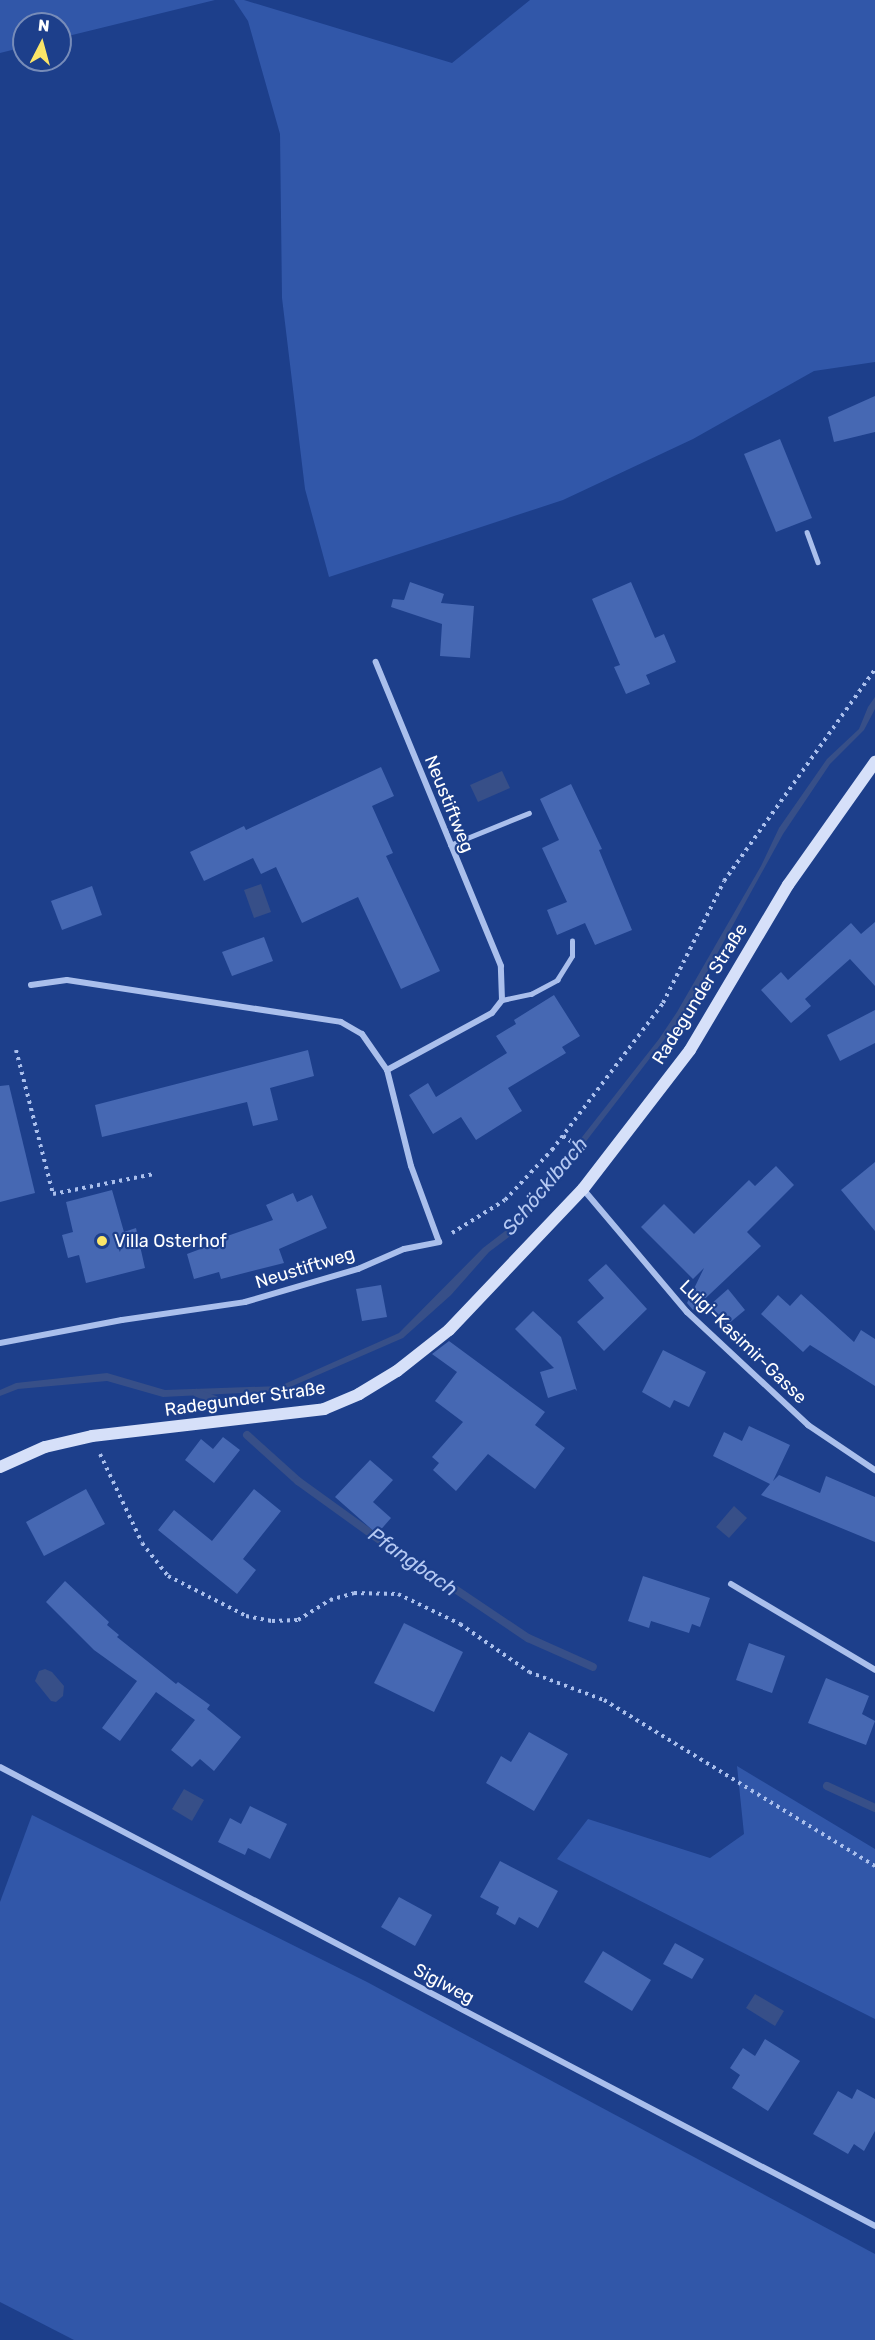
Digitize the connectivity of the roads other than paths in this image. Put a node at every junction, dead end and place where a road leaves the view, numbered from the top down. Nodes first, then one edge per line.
1 (807, 532) dead end
2 (818, 562) dead end
3 (376, 662) dead end
4 (875, 762) edge
5 (529, 813) dead end
6 (450, 845) junction
7 (573, 941) dead end
8 (31, 986) dead end
9 (502, 1000) junction
10 (387, 1070) junction
11 (584, 1189) junction
12 (0, 1343) edge
13 (0, 1467) edge
14 (875, 1470) edge
15 (731, 1584) dead end
16 (875, 1670) edge
17 (0, 1767) edge
18 (875, 2226) edge

1 - 2 lane
3 - 6 street, Neustiftweg
4 - 11 main road, Radegunder Straße
5 - 6 lane
6 - 9 street, Neustiftweg
7 - 9 lane
8 - 10 street
9 - 10 street
10 - 12 street, Neustiftweg
11 - 13 main road, Radegunder Straße
11 - 14 street, Luigi-Kasimir-Gasse
15 - 16 street
17 - 18 street, Siglweg

